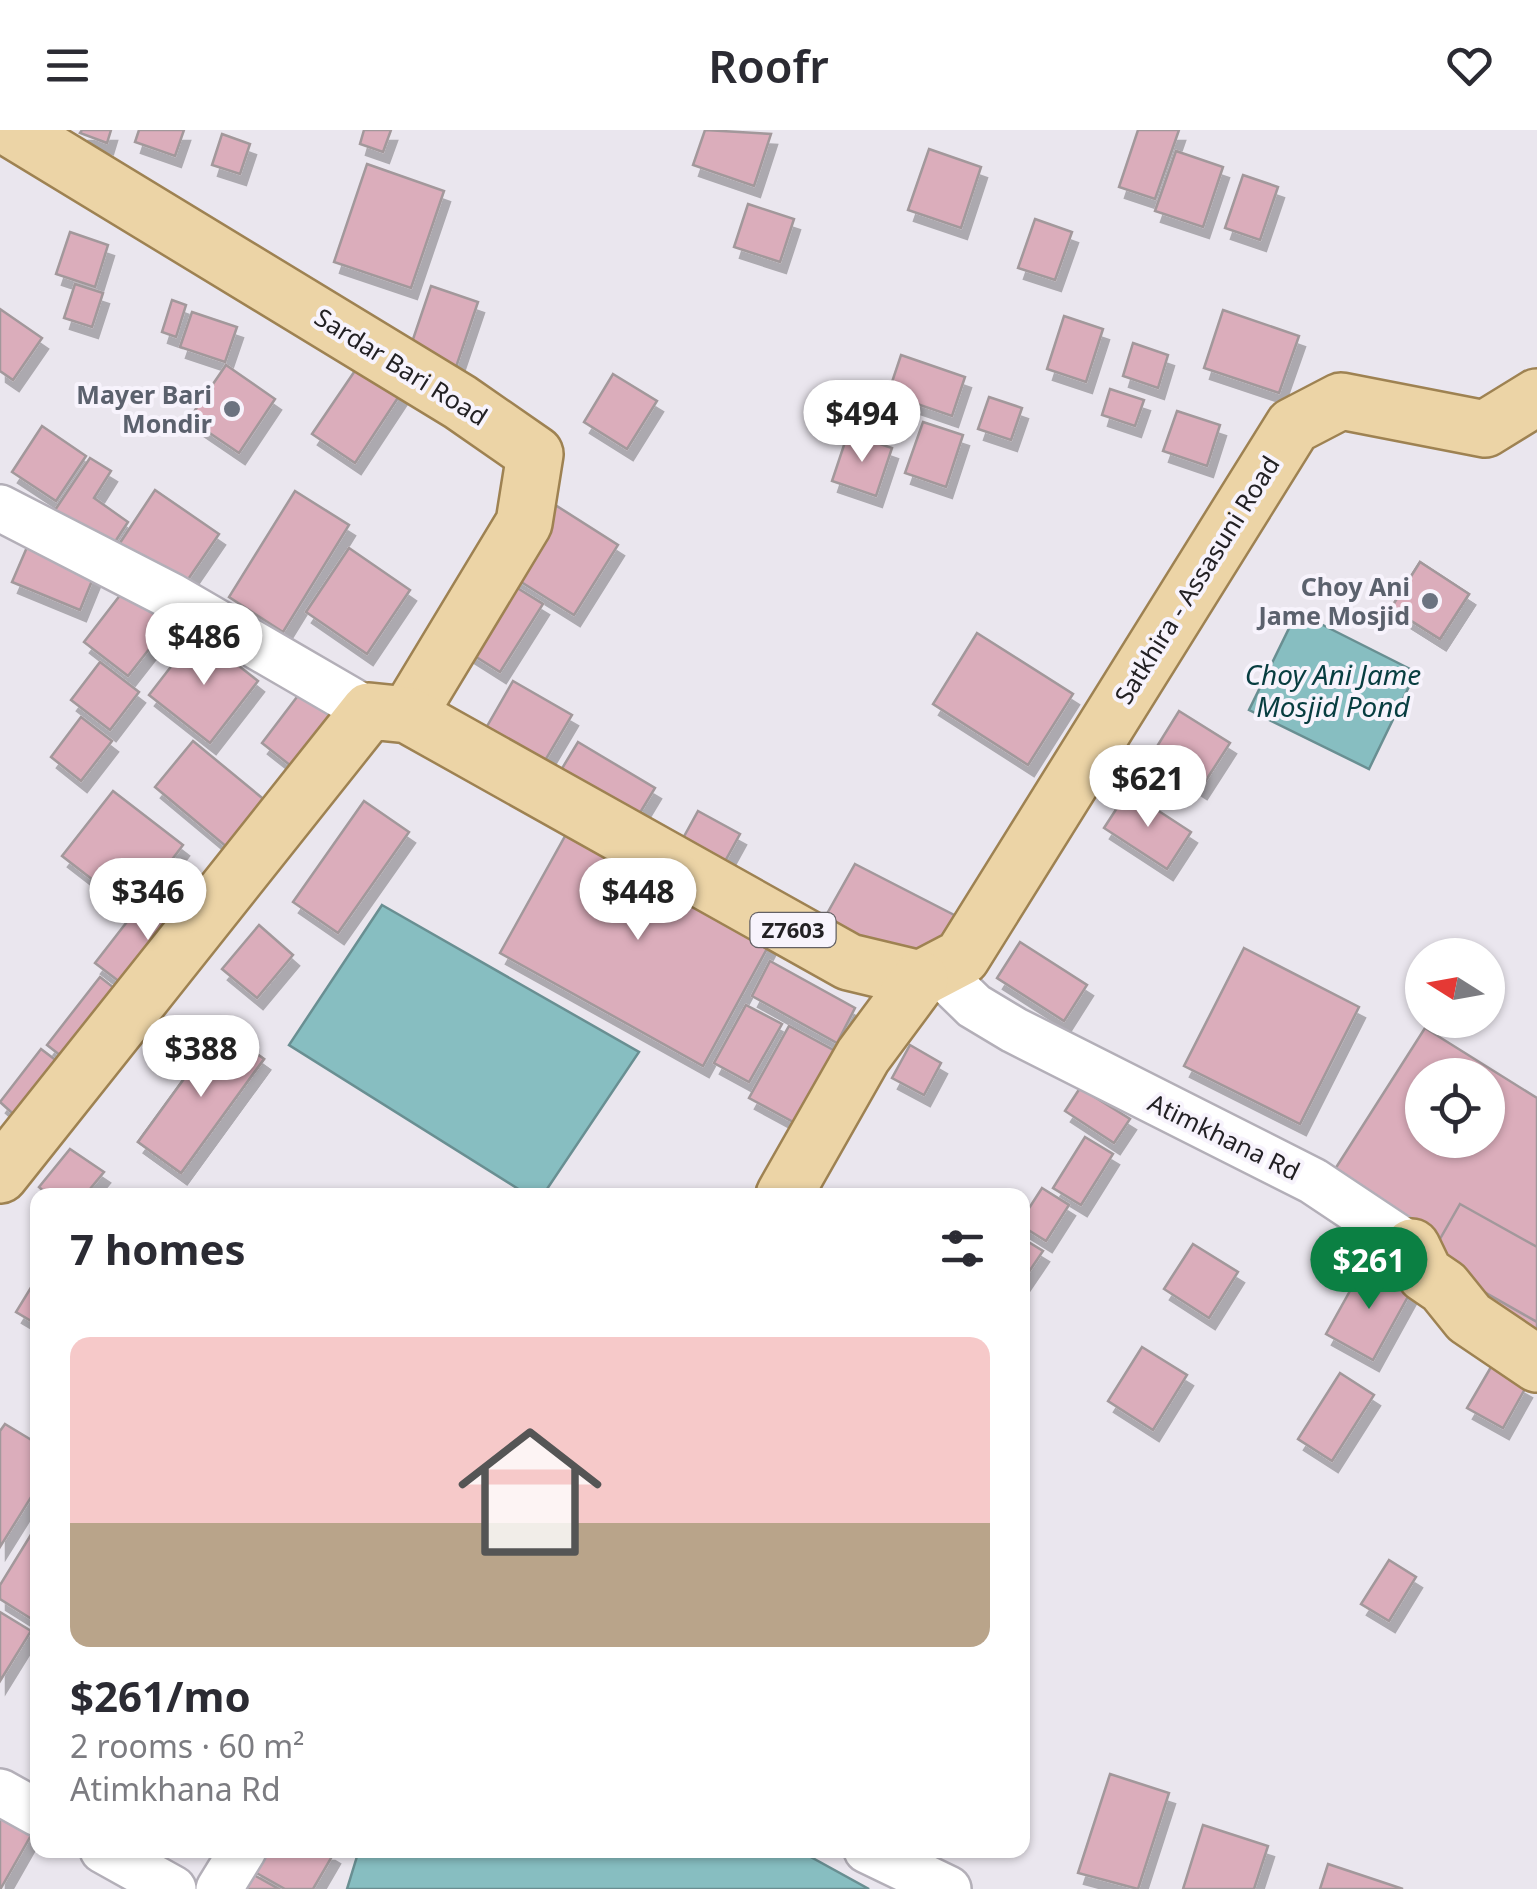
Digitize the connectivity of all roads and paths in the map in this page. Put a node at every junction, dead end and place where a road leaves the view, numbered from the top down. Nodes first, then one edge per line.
1 (13, 130) edge
2 (1537, 398) edge
3 (0, 508) edge
4 (388, 713) junction
5 (929, 975) junction
6 (0, 1175) edge
7 (788, 1188) edge
8 (1412, 1246) joint
9 (1537, 1364) edge
10 (0, 1792) edge
11 (30, 1809) edge
12 (117, 1858) edge
13 (238, 1858) edge
14 (884, 1858) edge
15 (173, 1889) edge
16 (220, 1889) edge
17 (948, 1889) edge

1 - 4 main road, Sardar Bari Road
2 - 5 main road, Satkhira - Assasuni Road
3 - 4 street
4 - 5 main road, Z7603
4 - 6 main road
5 - 7 main road
5 - 8 street, Atimkhana Rd
8 - 9 main road, Atimkhana Rd
10 - 11 street
12 - 15 street
13 - 16 street
14 - 17 street

